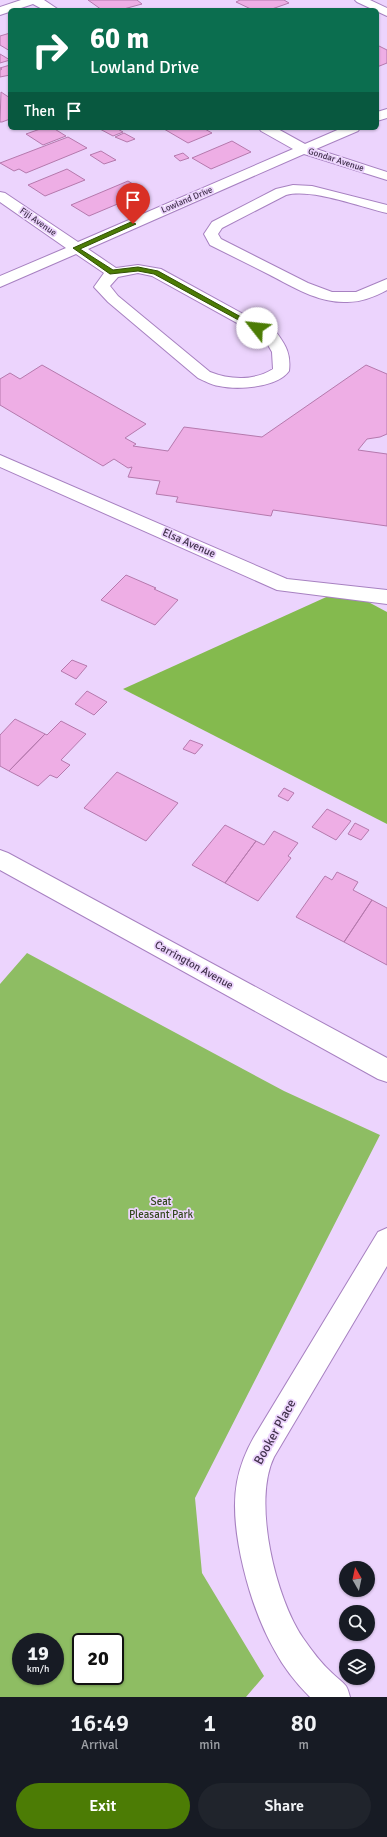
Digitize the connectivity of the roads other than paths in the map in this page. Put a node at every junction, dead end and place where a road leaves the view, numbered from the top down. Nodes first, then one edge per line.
1 (34, 0) edge
2 (361, 0) edge
3 (9, 8) edge
4 (49, 8) edge
5 (378, 8) edge
6 (270, 130) edge
7 (349, 130) edge
8 (305, 150) junction
9 (387, 176) edge
10 (0, 196) edge
11 (387, 208) edge
12 (76, 248) junction
13 (112, 272) junction
14 (0, 282) edge
15 (387, 284) edge
16 (0, 460) edge
17 (387, 597) edge
18 (0, 859) edge
19 (387, 1071) edge
20 (387, 1241) edge
21 (334, 1697) edge

1 - 3 street
1 - 4 street
2 - 5 street
6 - 8 street, Gondar Avenue
7 - 8 street, Lowland Drive
8 - 9 street, Gondar Avenue
8 - 12 street, Lowland Drive
10 - 12 street, Fiji Avenue
11 - 15 street
12 - 13 street, Fiji Avenue
12 - 14 street, Lowland Drive
13 - 13 street
16 - 17 street, Elsa Avenue
18 - 19 street, Carrington Avenue
20 - 21 street, Booker Place

